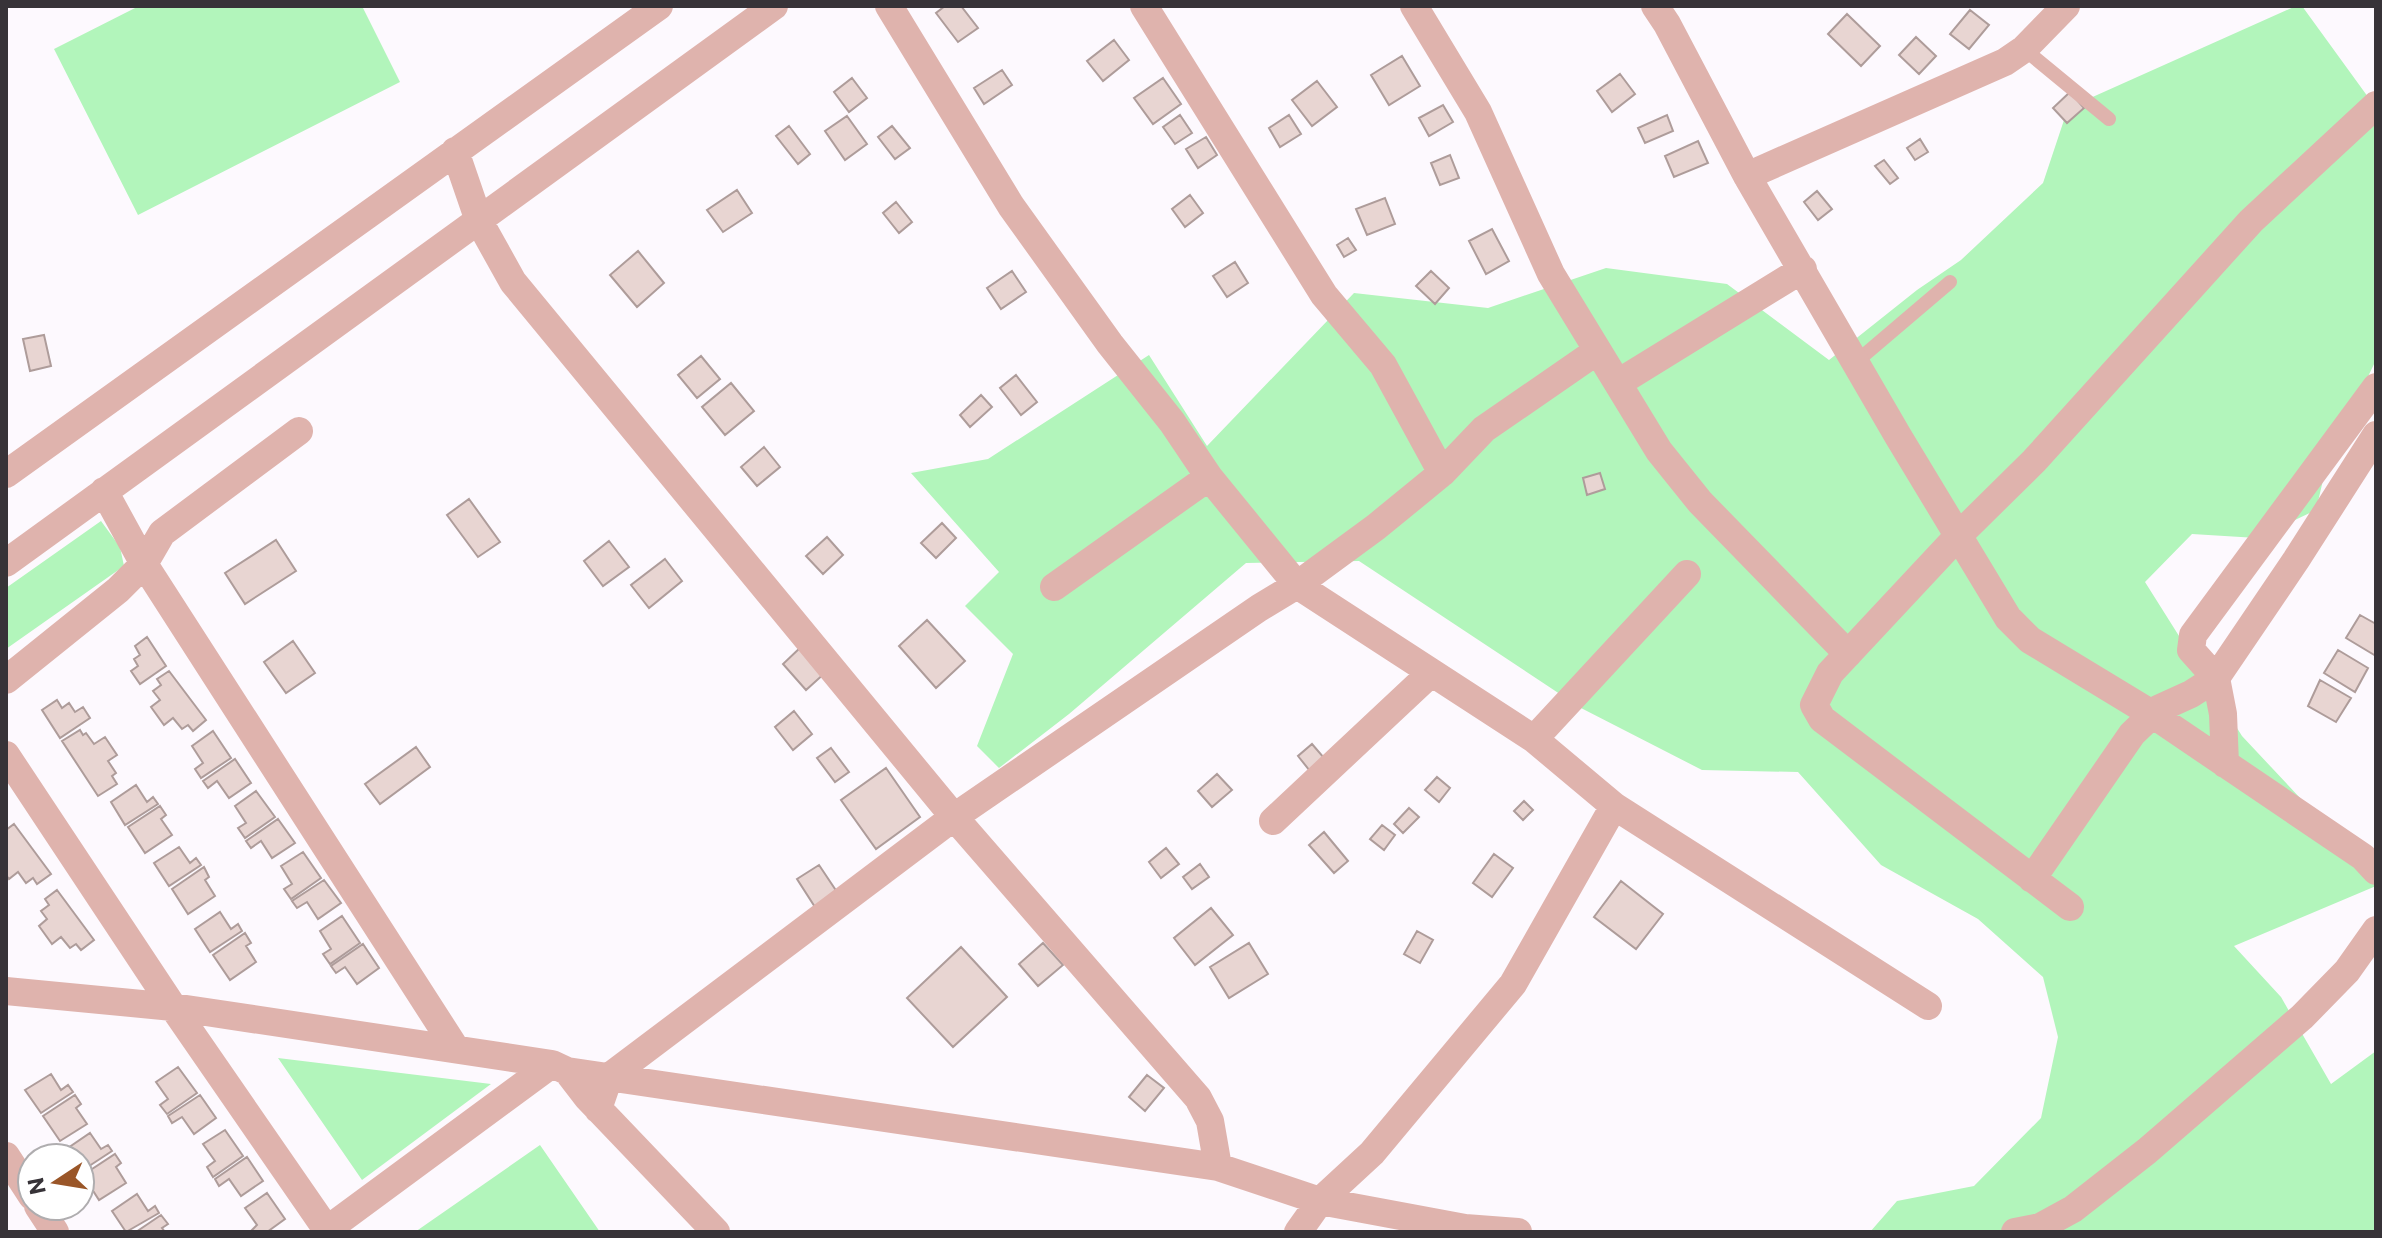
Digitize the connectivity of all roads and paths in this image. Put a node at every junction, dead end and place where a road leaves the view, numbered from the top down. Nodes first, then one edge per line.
1 (659, 6) edge
2 (774, 6) edge
3 (889, 6) edge
4 (1144, 6) edge
5 (1414, 6) edge
6 (1655, 6) edge
7 (2066, 6) edge
8 (2024, 49) junction
9 (2376, 105) edge
10 (2109, 119) dead end
11 (455, 151) junction
12 (1747, 176) junction
13 (479, 221) junction
14 (1803, 269) junction
15 (1950, 282) dead end
16 (1597, 351) junction
17 (1856, 362) junction
18 (1618, 383) junction
19 (2376, 387) edge
20 (299, 431) dead end
21 (2376, 435) edge
22 (1442, 473) junction
23 (6, 474) edge
24 (1209, 477) junction
25 (104, 491) junction
26 (1959, 535) junction
27 (6, 563) edge
28 (144, 564) junction
29 (1687, 574) dead end
30 (1297, 585) junction
31 (1054, 587) dead end
32 (1848, 654) junction
33 (1431, 673) junction
34 (2216, 678) junction
35 (6, 680) edge
36 (2152, 714) junction
37 (1534, 739) junction
38 (6, 755) edge
39 (2225, 764) junction
40 (1614, 806) junction
41 (954, 817) junction
42 (1273, 821) dead end
43 (2376, 871) edge
44 (2032, 879) junction
45 (2070, 907) dead end
46 (2376, 930) edge
47 (6, 991) edge
48 (1928, 1006) dead end
49 (173, 1007) junction
50 (456, 1049) junction
51 (560, 1068) junction
52 (609, 1077) junction
53 (598, 1109) junction
54 (1218, 1167) junction
55 (1320, 1201) junction
56 (325, 1231) edge
57 (716, 1232) edge
58 (1298, 1232) edge
59 (1518, 1232) edge
60 (2015, 1232) edge

1 - 11 street
2 - 13 street
3 - 24 street
4 - 22 street
5 - 16 street
6 - 12 street
7 - 8 street
8 - 10 lane
8 - 12 street
9 - 26 street
11 - 13 street
11 - 23 street
12 - 14 street
13 - 25 street
13 - 41 street
14 - 17 street
14 - 18 street
15 - 17 lane
16 - 18 street
16 - 22 street
17 - 26 street
18 - 32 street
19 - 34 street
20 - 28 street
21 - 34 street
22 - 30 street
24 - 30 street
24 - 31 street
25 - 27 street
25 - 28 street
26 - 32 street
26 - 36 street
28 - 35 street
28 - 50 street
29 - 37 street
30 - 33 street
30 - 41 street
32 - 44 street
33 - 37 street
33 - 42 street
34 - 36 street
34 - 39 street
36 - 39 street
36 - 44 street
37 - 40 street
38 - 49 street
39 - 43 street
40 - 48 street
40 - 55 street
41 - 52 street
41 - 54 street
44 - 45 street
46 - 60 street
47 - 49 street
49 - 50 street
49 - 56 street
50 - 51 street
51 - 52 street
51 - 53 street
51 - 56 street
52 - 53 street
52 - 54 street
53 - 57 street
54 - 55 street
55 - 58 street
55 - 59 street

